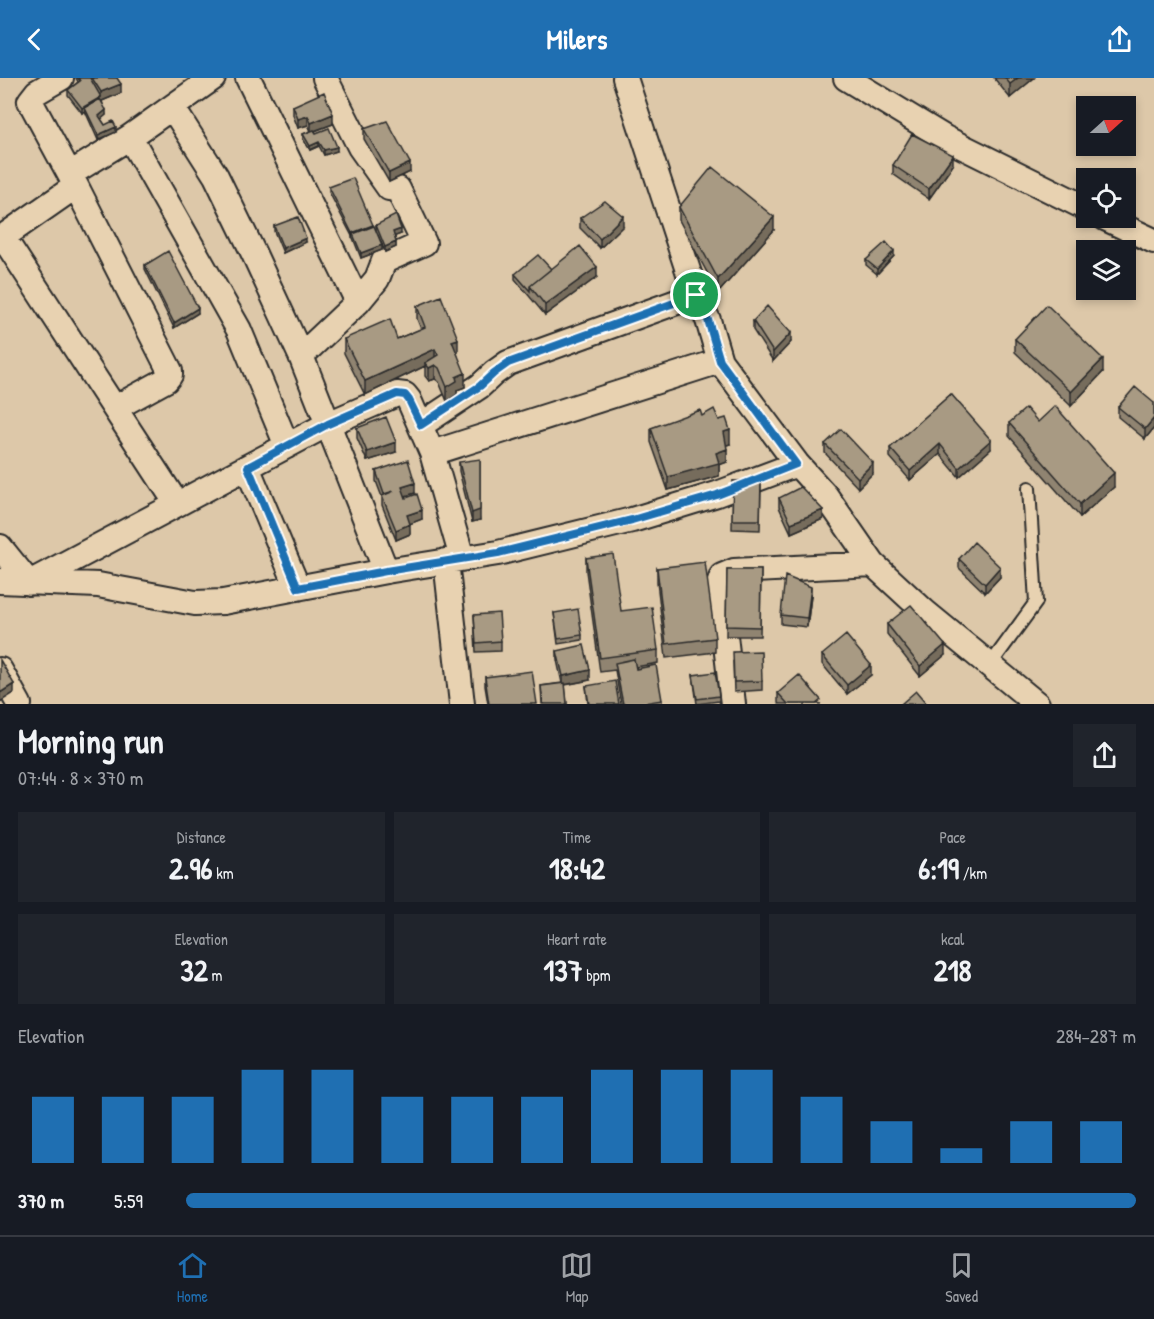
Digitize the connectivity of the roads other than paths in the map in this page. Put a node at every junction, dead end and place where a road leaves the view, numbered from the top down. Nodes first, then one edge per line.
1 (61, 78) edge
2 (213, 78) edge
3 (248, 78) edge
4 (326, 78) edge
5 (625, 78) edge
6 (846, 78) edge
7 (172, 107) junction
8 (129, 136) junction
9 (73, 180) junction
10 (1076, 203) edge
11 (1126, 228) edge
12 (1, 238) edge
13 (1154, 242) edge
14 (696, 295) junction
15 (358, 302) junction
16 (301, 356) junction
17 (720, 361) junction
18 (115, 408) junction
19 (328, 424) junction
20 (421, 425) junction
21 (287, 446) junction
22 (432, 453) junction
23 (796, 464) junction
24 (248, 467) junction
25 (1029, 488) dead end
26 (177, 504) junction
27 (0, 547) edge
28 (454, 560) junction
29 (873, 564) junction
30 (386, 571) junction
31 (0, 581) edge
32 (29, 583) junction
33 (298, 588) junction
34 (990, 665) junction
35 (0, 670) edge
36 (19, 704) edge
37 (462, 704) edge
38 (733, 704) edge
39 (1037, 704) edge

1 - 9 street
2 - 7 street
3 - 15 street
4 - 15 street
5 - 14 street
6 - 10 street
7 - 8 street
7 - 16 street
8 - 9 street
8 - 21 street
9 - 12 street
9 - 18 street
11 - 13 street
12 - 18 street
14 - 17 street
14 - 20 street
15 - 16 street
16 - 19 street
17 - 22 street
17 - 23 street
18 - 26 street
19 - 20 street
19 - 21 street
19 - 30 street
20 - 22 street
21 - 24 street
22 - 28 street
23 - 28 street
23 - 29 street
24 - 26 street
24 - 33 street
25 - 34 lane
26 - 32 street
27 - 32 street
28 - 30 street
28 - 37 street
29 - 34 street
29 - 38 street
30 - 33 street
31 - 32 street
32 - 33 street
34 - 39 street
35 - 36 street

